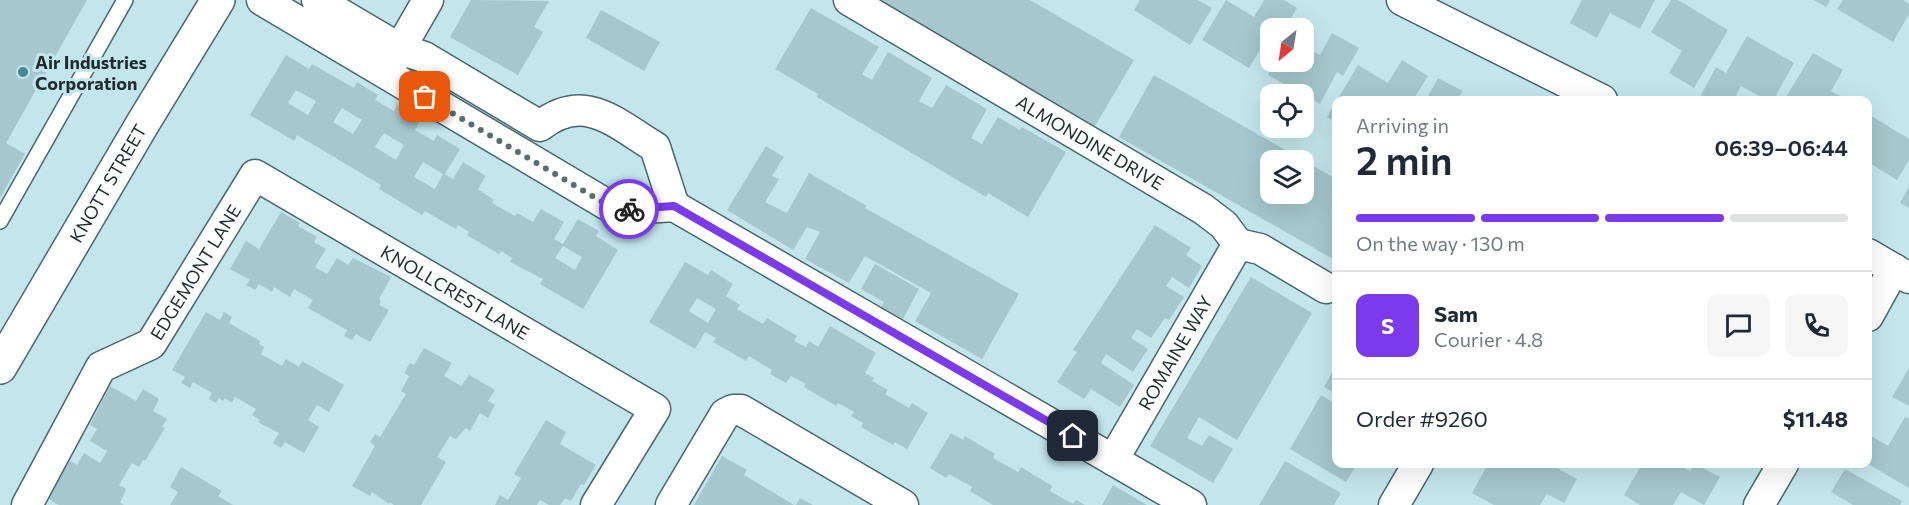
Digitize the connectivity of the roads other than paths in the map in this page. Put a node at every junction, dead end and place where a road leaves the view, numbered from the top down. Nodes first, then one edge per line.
1 (125, 0) edge
2 (218, 0) edge
3 (262, 0) edge
4 (317, 0) edge
5 (428, 0) edge
6 (849, 0) edge
7 (1402, 0) edge
8 (393, 61) junction
9 (1594, 96) edge
10 (540, 126) junction
11 (523, 155) junction
12 (255, 175) joint
13 (674, 206) junction
14 (0, 221) edge
15 (1238, 244) junction
16 (1872, 256) edge
17 (1902, 273) edge
18 (1326, 288) dead end
19 (1872, 311) edge
20 (0, 367) edge
21 (1113, 460) junction
22 (1416, 468) edge
23 (1781, 468) edge
24 (27, 505) edge
25 (596, 505) edge
26 (671, 505) edge
27 (903, 505) edge
28 (1191, 505) edge
29 (1394, 505) edge
30 (1759, 505) edge

1 - 14 lane
2 - 20 main road, KNOTT STREET
3 - 8 street
4 - 8 street
5 - 8 street
6 - 15 street, ALMONDINE DRIVE
7 - 9 street
8 - 10 street
8 - 11 street
10 - 11 street
10 - 13 street
11 - 13 street
12 - 24 street, EDGEMONT LANE
12 - 25 street, KNOLLCREST LANE
13 - 21 street
15 - 18 street
15 - 21 street, ROMAINE WAY
16 - 17 street
17 - 19 street
21 - 28 street
22 - 29 street
23 - 30 street
26 - 27 street

